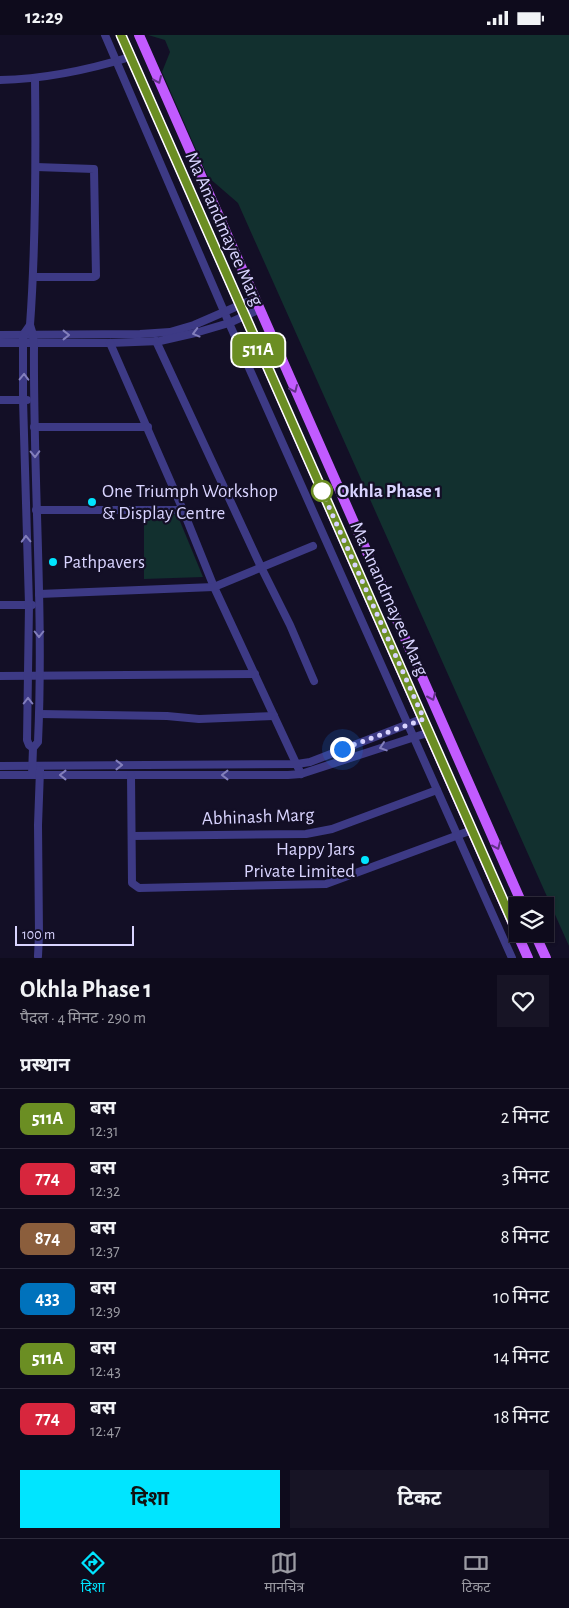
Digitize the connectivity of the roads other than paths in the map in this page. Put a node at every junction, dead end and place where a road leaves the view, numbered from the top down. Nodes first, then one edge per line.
1 (104, 35) edge
2 (121, 35) edge
3 (138, 35) edge
4 (130, 57) junction
5 (116, 61) junction
6 (35, 78) junction
7 (0, 80) edge
8 (36, 167) junction
9 (34, 277) junction
10 (254, 299) junction
11 (239, 306) junction
12 (258, 310) junction
13 (224, 312) junction
14 (243, 316) junction
15 (229, 323) junction
16 (30, 325) junction
17 (0, 335) edge
18 (23, 339) junction
19 (34, 339) junction
20 (156, 341) junction
21 (0, 343) edge
22 (110, 343) junction
23 (34, 399) junction
24 (0, 400) edge
25 (23, 400) junction
26 (34, 427) junction
27 (148, 427) junction
28 (36, 510) junction
29 (183, 510) junction
30 (313, 546) dead end
31 (261, 567) junction
32 (214, 587) junction
33 (39, 594) junction
34 (0, 605) edge
35 (28, 605) junction
36 (39, 605) junction
37 (256, 674) junction
38 (28, 675) junction
39 (39, 675) junction
40 (0, 676) edge
41 (314, 681) dead end
42 (39, 715) junction
43 (274, 715) junction
44 (424, 719) junction
45 (409, 725) junction
46 (430, 732) junction
47 (414, 737) junction
48 (33, 748) junction
49 (297, 764) junction
50 (36, 765) junction
51 (0, 766) edge
52 (301, 774) junction
53 (0, 775) edge
54 (36, 775) junction
55 (132, 775) junction
56 (438, 790) junction
57 (472, 830) junction
58 (132, 836) junction
59 (457, 836) junction
60 (520, 897) edge
61 (539, 942) edge
62 (38, 956) dead end
63 (512, 958) edge
64 (528, 958) edge
65 (546, 958) edge

1 - 5 street
2 - 4 main road, Ma Anandmayee Marg
3 -> 10 main road, Ma Anandmayee Marg
4 - 5 street
4 - 11 main road, Ma Anandmayee Marg
5 - 6 street
5 - 13 street
6 - 7 street
6 - 8 street
8 - 9 street
8 - 9 street
9 - 16 street
10 - 11 street
10 - 12 main road, Ma Anandmayee Marg
11 - 13 street
11 - 14 main road, Ma Anandmayee Marg
12 - 14 street
12 -> 60 main road, Ma Anandmayee Marg
13 - 15 street
19 -> 13 street
14 - 15 street
14 - 44 main road, Ma Anandmayee Marg
15 -> 20 street
15 - 45 street
16 - 18 street
16 - 19 street
17 - 18 street
18 - 19 street
18 - 21 street
25 -> 18 street
19 - 22 street
19 - 23 street
20 - 22 street
20 - 31 street
22 - 27 street
23 - 25 street
23 - 26 street
24 - 25 street
35 -> 25 street
26 - 27 street
26 -> 28 street
27 - 29 street
28 - 29 street
28 - 33 street
29 - 32 street
30 - 31 street
31 - 32 street
31 - 41 street
32 - 33 street
32 - 37 street
33 - 36 street
34 - 35 street
35 - 36 street
35 - 38 street
36 -> 39 street
37 - 39 street
37 - 43 street
38 - 39 street
38 - 40 street
48 -> 38 street
39 - 42 street
42 - 43 street
42 - 48 street
43 - 49 street
44 - 45 street
44 - 46 main road, Ma Anandmayee Marg
45 - 47 street
45 - 49 street
46 - 47 street
46 - 57 main road, Ma Anandmayee Marg
47 -> 52 street
47 - 56 street
48 - 50 street
50 -> 49 street
49 - 52 street
50 - 51 street
50 - 54 street
52 -> 55 street
53 - 54 street
55 -> 54 street
54 - 62 street
55 - 58 street
56 - 58 street, Abhinash Marg
56 - 59 street
57 - 59 street
57 - 64 main road, Ma Anandmayee Marg
58 - 59 street
59 - 63 street
61 - 65 main road

